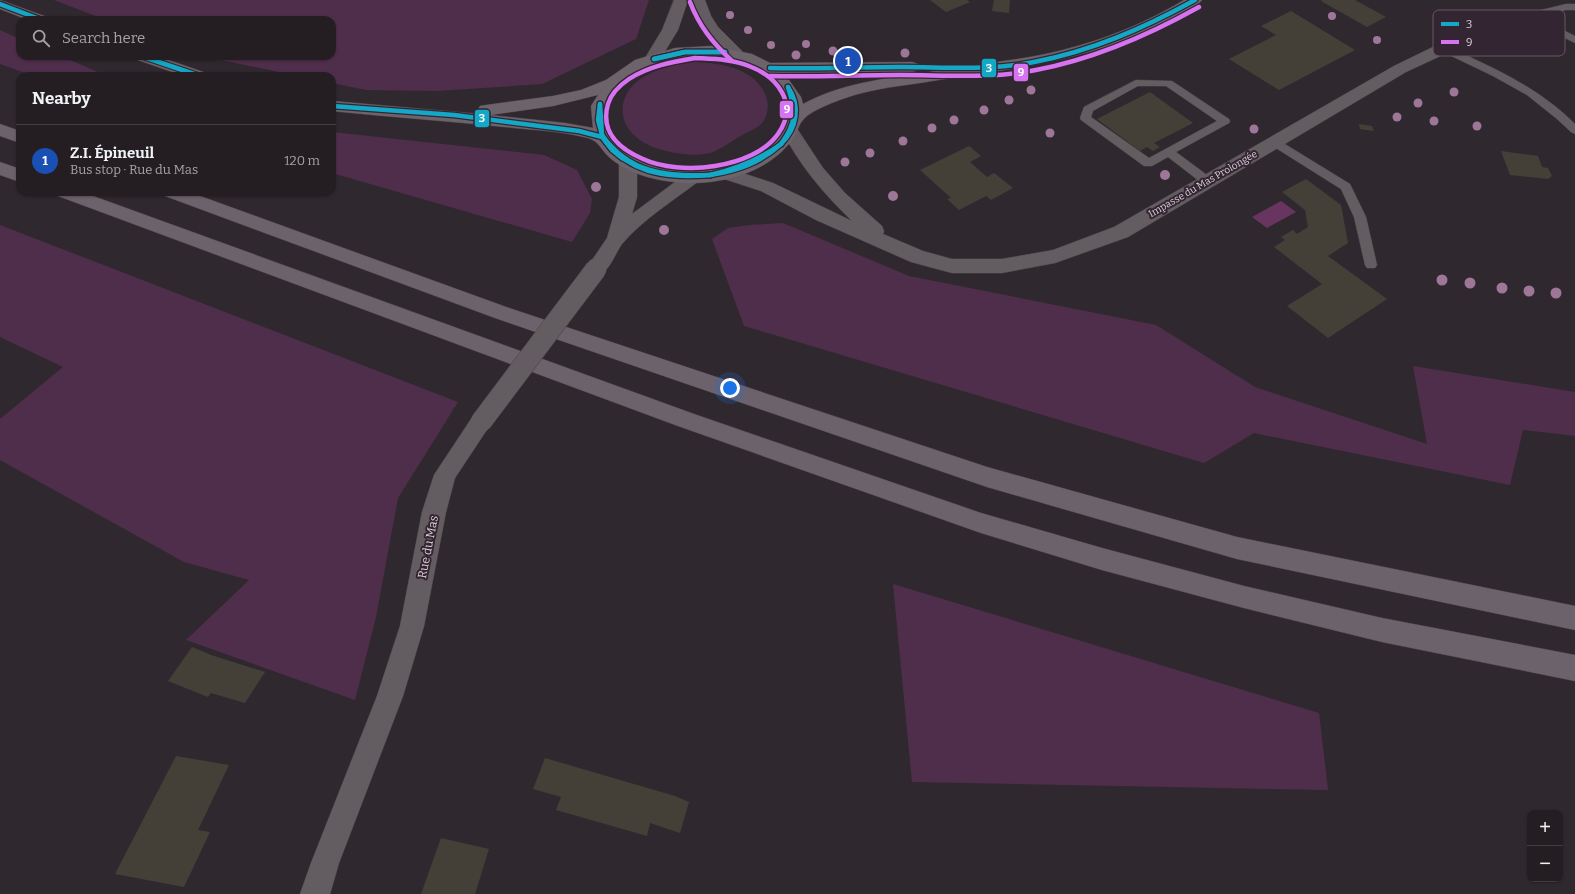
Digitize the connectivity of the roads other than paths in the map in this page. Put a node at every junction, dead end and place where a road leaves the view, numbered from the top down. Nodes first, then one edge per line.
1 (681, 0) edge
2 (698, 0) edge
3 (1195, 0) edge
4 (0, 4) edge
5 (1575, 7) edge
6 (1553, 10) edge
7 (32, 16) edge
8 (1565, 35) edge
9 (1575, 40) edge
10 (1433, 53) edge
11 (736, 54) junction
12 (1459, 56) edge
13 (653, 58) junction
14 (153, 60) edge
15 (770, 68) junction
16 (976, 69) junction
17 (188, 72) edge
18 (611, 84) junction
19 (336, 106) edge
20 (454, 115) junction
21 (793, 124) junction
22 (0, 130) edge
23 (1575, 130) edge
24 (16, 136) edge
25 (602, 137) junction
26 (1275, 142) junction
27 (1169, 152) junction
28 (628, 162) junction
29 (0, 168) edge
30 (724, 173) junction
31 (16, 174) edge
32 (693, 177) junction
33 (1207, 182) junction
34 (75, 196) edge
35 (182, 196) edge
36 (616, 239) junction
37 (888, 242) junction
38 (1370, 265) dead end
39 (1575, 618) edge
40 (1575, 668) edge
41 (316, 894) edge

1 - 13 street
2 - 11 street
3 - 16 street
4 - 7 street
5 - 6 lane
8 - 9 lane
10 - 26 street, Impasse du Mas Prolongée
11 - 13 street
11 - 15 street
12 - 23 lane
13 - 18 street
14 - 17 street
15 - 16 street
15 - 21 street
16 - 21 street
18 - 20 street
18 - 25 street
19 - 20 street
20 - 25 street
21 - 30 street
21 - 37 street
22 - 24 highway
25 - 28 street
26 - 33 street, Impasse du Mas Prolongée
26 - 38 lane
27 - 27 lane
27 - 33 lane
28 - 32 street
28 - 36 street, Rue du Mas
29 - 31 highway
30 - 32 street
30 - 37 street
32 - 36 street, Rue du Mas
33 - 37 street, Impasse du Mas Prolongée
34 - 40 highway
35 - 39 highway
36 - 41 street, Rue du Mas, bridge

